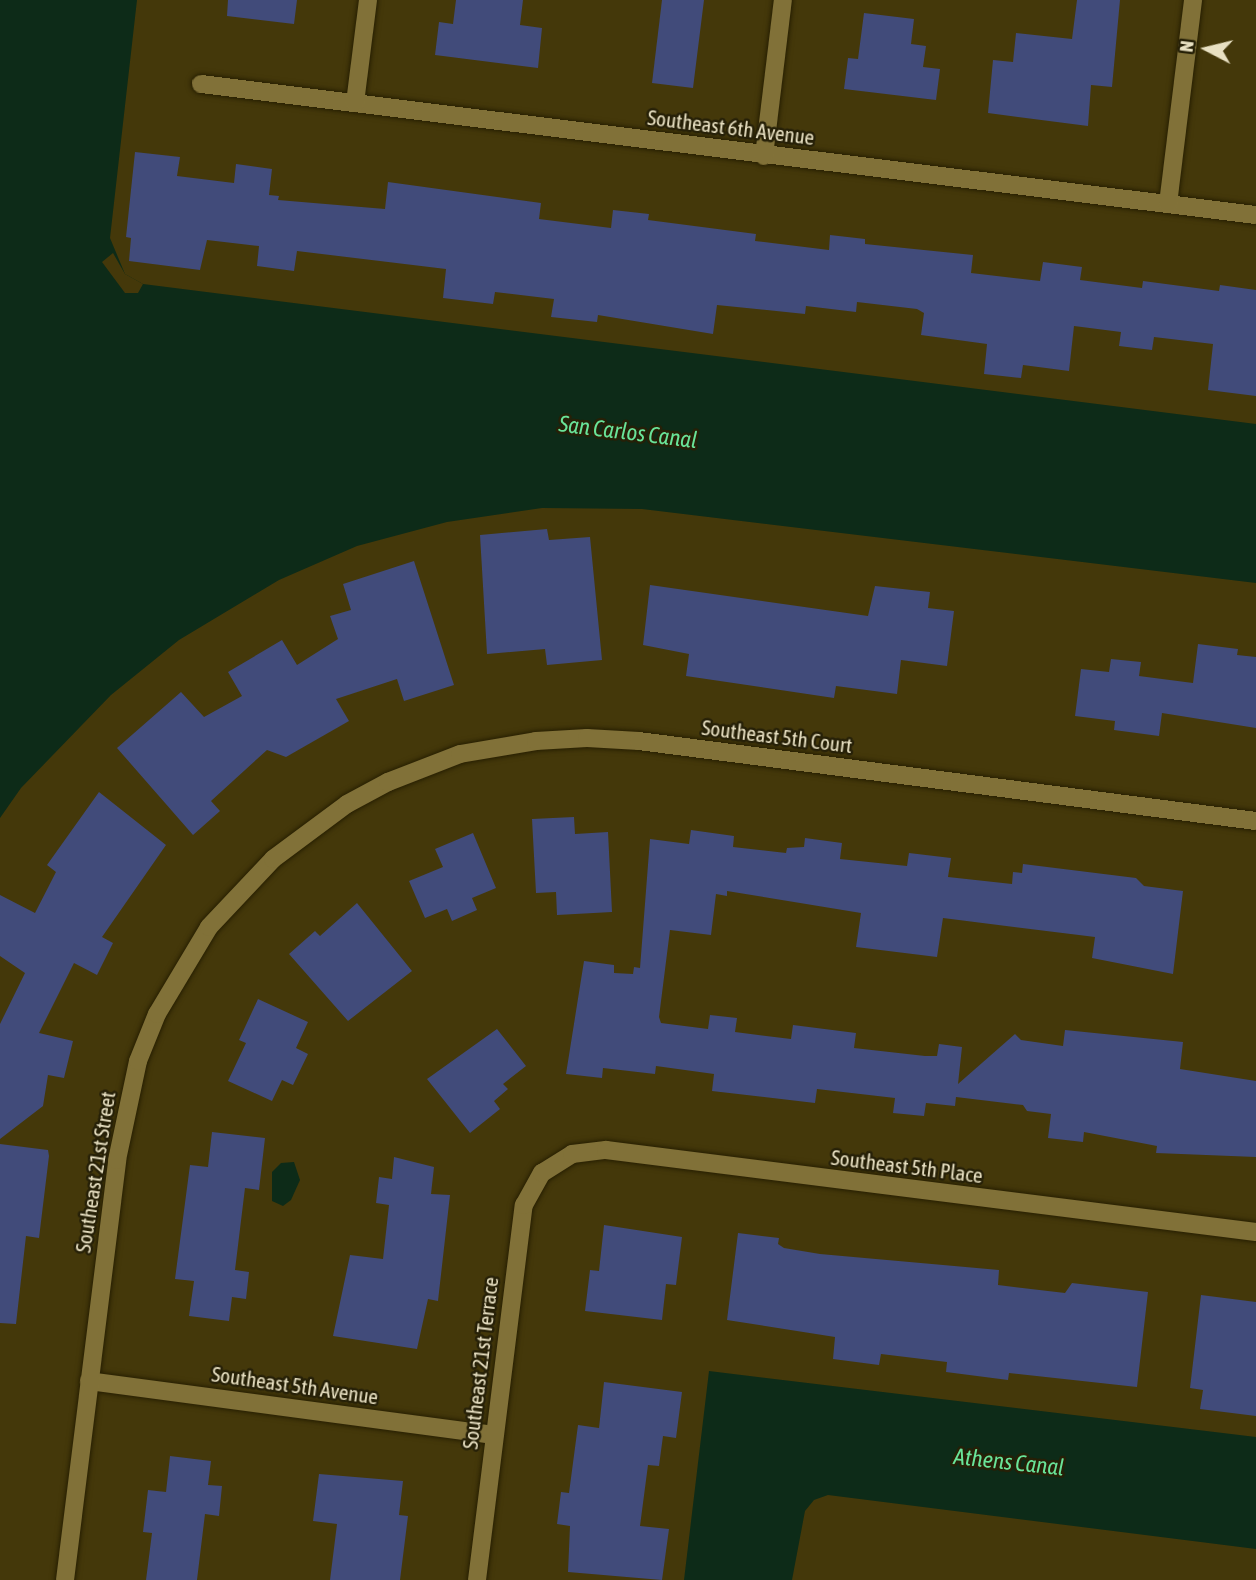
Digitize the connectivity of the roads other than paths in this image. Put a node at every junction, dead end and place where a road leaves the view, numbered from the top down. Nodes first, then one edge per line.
1 (368, 0) edge
2 (783, 0) edge
3 (1193, 0) edge
4 (201, 84) dead end
5 (355, 103) junction
6 (764, 156) junction
7 (1168, 204) junction
8 (1256, 215) edge
9 (1256, 821) edge
10 (309, 830) joint
11 (556, 1163) joint
12 (1256, 1232) edge
13 (89, 1381) junction
14 (495, 1435) junction
15 (65, 1580) edge
16 (477, 1580) edge

1 - 5 street
2 - 6 street
3 - 7 street
4 - 5 street, Southeast 6th Avenue
5 - 6 street, Southeast 6th Avenue
6 - 7 street, Southeast 6th Avenue
7 - 8 street, Southeast 6th Avenue
9 - 10 street, Southeast 5th Court
10 - 13 street, Southeast 21st Street
11 - 12 street, Southeast 5th Place
11 - 14 street, Southeast 21st Terrace
13 - 14 street, Southeast 5th Avenue
13 - 15 street, Southeast 21st Street
14 - 16 street, Southeast 21st Terrace

